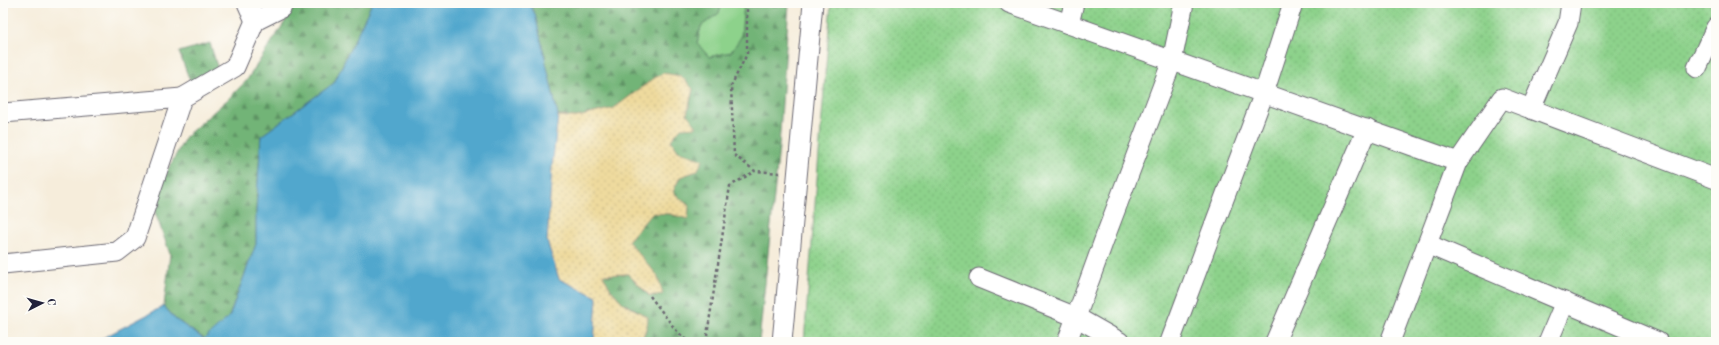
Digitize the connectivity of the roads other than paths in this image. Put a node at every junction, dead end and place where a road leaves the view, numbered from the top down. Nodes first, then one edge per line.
1 (247, 3) edge
2 (284, 3) edge
3 (813, 3) edge
4 (1009, 3) edge
5 (1074, 3) edge
6 (1184, 3) edge
7 (1293, 3) edge
8 (1571, 3) edge
9 (255, 21) junction
10 (1069, 24) junction
11 (1716, 27) edge
12 (1172, 61) junction
13 (1697, 68) dead end
14 (1264, 93) junction
15 (182, 98) junction
16 (1531, 109) junction
17 (3, 113) edge
18 (1367, 129) junction
19 (1458, 162) junction
20 (1716, 179) edge
21 (1427, 244) junction
22 (3, 264) edge
23 (979, 278) dead end
24 (1564, 302) junction
25 (1076, 317) junction
26 (782, 342) edge
27 (1068, 342) edge
28 (1120, 342) edge
29 (1170, 342) edge
30 (1275, 342) edge
31 (1390, 342) edge
32 (1548, 342) edge
33 (1658, 342) edge

1 - 9 street
2 - 9 street
3 - 26 street
4 - 10 street
5 - 10 street
6 - 12 street
7 - 14 street
8 - 16 street
9 - 15 street
10 - 12 street
11 - 13 street
12 - 14 street
12 - 25 street
14 - 18 street
14 - 29 street
15 - 17 street
15 - 22 street
16 - 19 street
16 - 20 street
18 - 19 street
18 - 30 street
19 - 21 street
21 - 24 street
21 - 31 street
23 - 25 street
24 - 32 street
24 - 33 street
25 - 27 street
25 - 28 street

